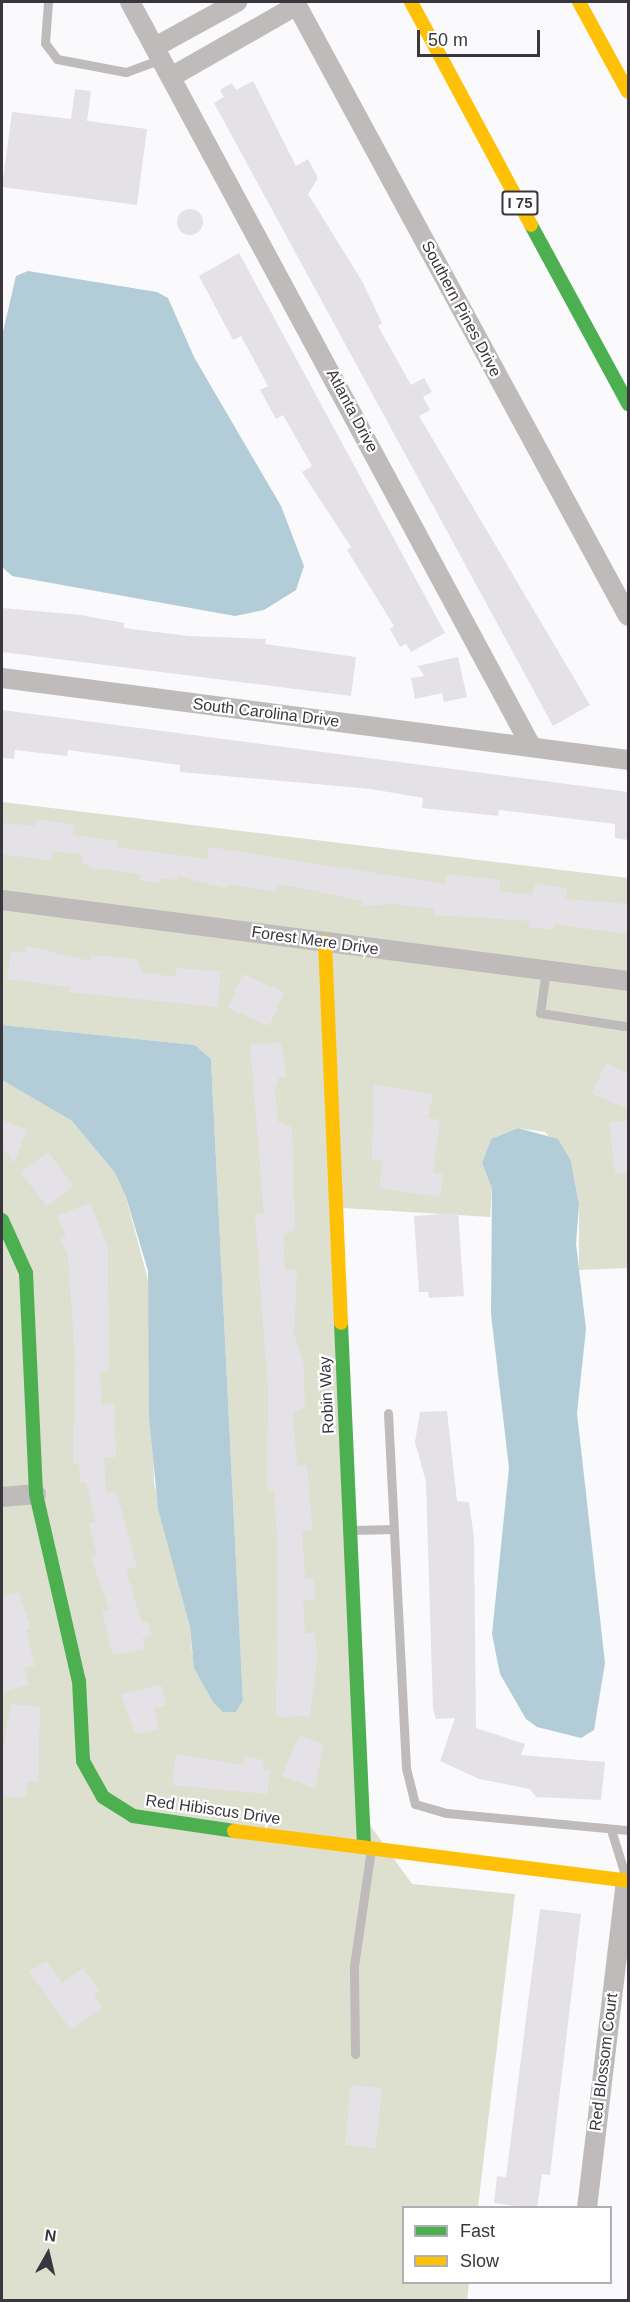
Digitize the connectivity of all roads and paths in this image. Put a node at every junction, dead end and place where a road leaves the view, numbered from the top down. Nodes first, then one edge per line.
1 (48, 2) edge
2 (130, 2) edge
3 (237, 2) edge
4 (411, 2) edge
5 (579, 2) edge
6 (296, 3) edge
7 (158, 53) junction
8 (171, 77) junction
9 (628, 92) edge
10 (628, 404) edge
11 (628, 616) edge
12 (2, 678) edge
13 (531, 746) junction
14 (628, 760) edge
15 (2, 900) edge
16 (325, 942) junction
17 (546, 970) junction
18 (628, 981) edge
19 (624, 1026) dead end
20 (2, 1220) edge
21 (388, 1413) dead end
22 (36, 1494) junction
23 (2, 1497) edge
24 (394, 1529) junction
25 (350, 1530) junction
26 (628, 1830) edge
27 (612, 1833) junction
28 (368, 1847) junction
29 (627, 1880) edge
30 (355, 2054) dead end
31 (587, 2206) edge

1 - 7 lane
2 - 7 street, Atlanta Drive
3 - 7 street
4 - 10 main road, I 75
5 - 9 main road
6 - 8 street
6 - 11 street, Southern Pines Drive
7 - 8 street, Atlanta Drive
8 - 13 street, Atlanta Drive
12 - 13 street, South Carolina Drive
13 - 14 street
15 - 16 street, Forest Mere Drive
16 - 17 street, Forest Mere Drive
16 - 25 main road, Robin Way
17 - 18 street, Forest Mere Drive
17 - 19 lane
20 - 22 main road, Red Hibiscus Drive
21 - 24 lane
22 - 23 street
22 - 28 main road, Red Hibiscus Drive
24 - 25 lane
24 - 27 lane
25 - 28 main road, Robin Way
26 - 27 lane
27 - 29 lane
28 - 29 main road, Red Hibiscus Drive
28 - 30 lane
29 - 31 street, Red Blossom Court

